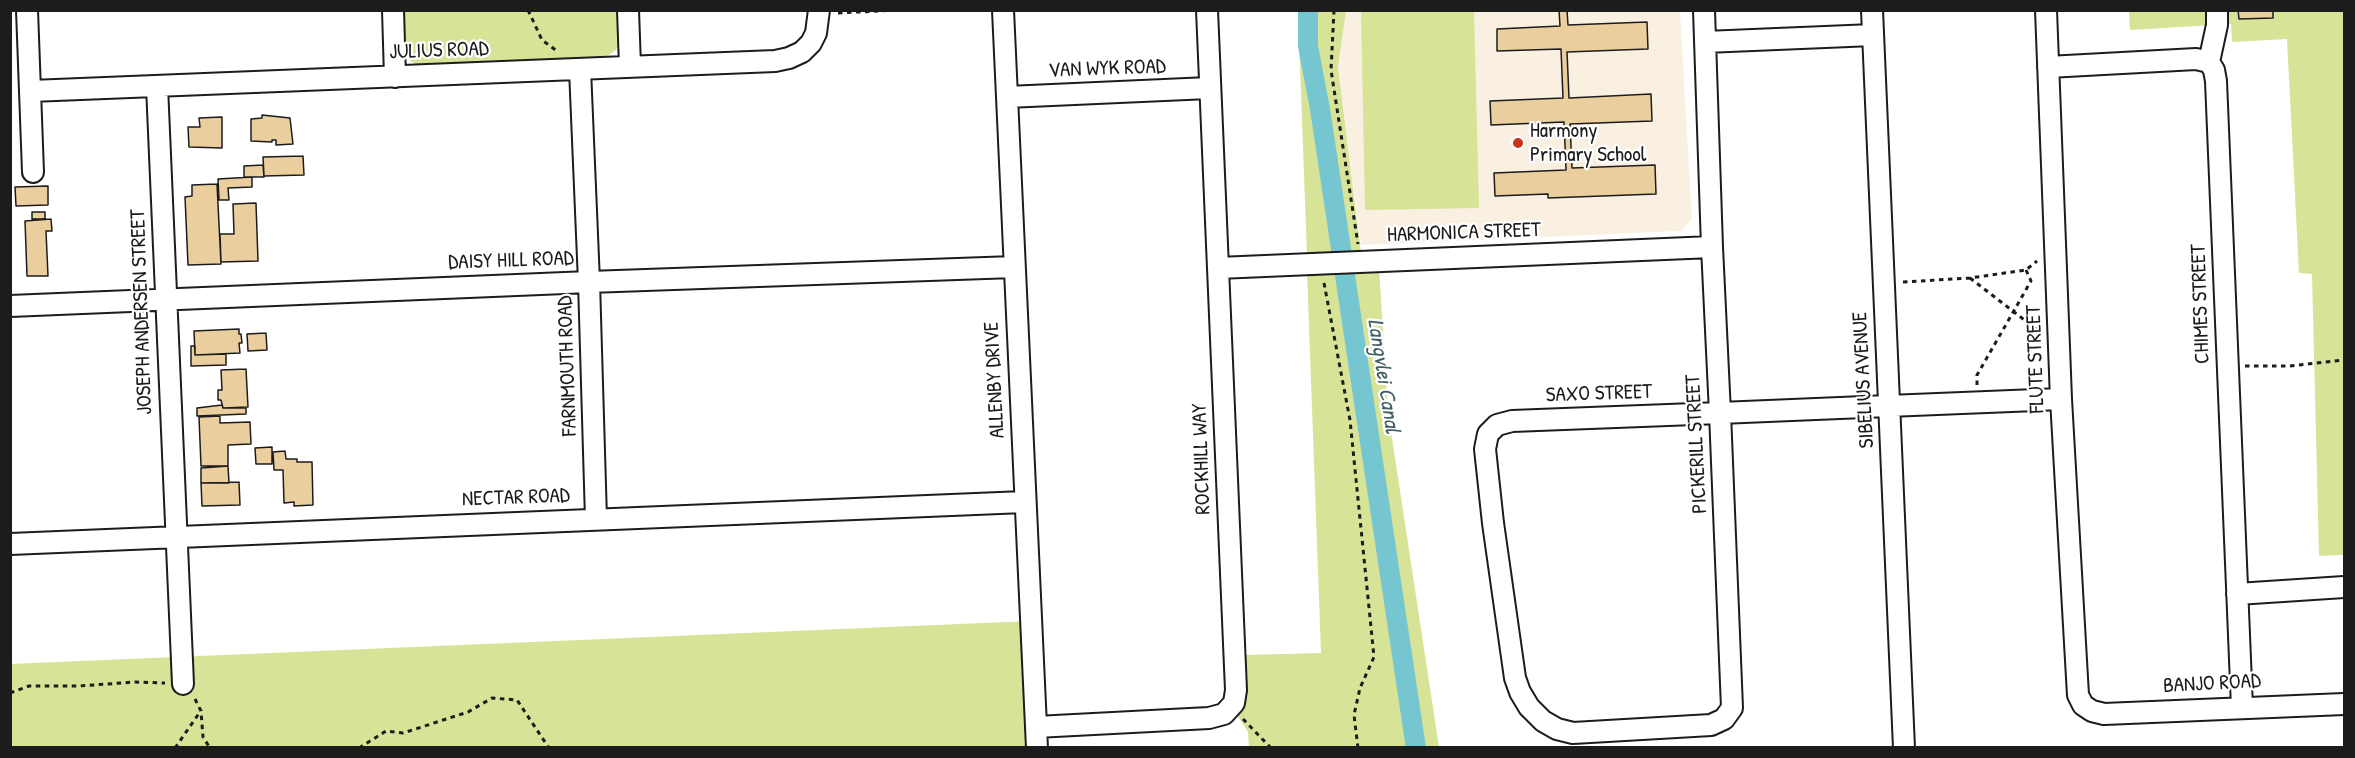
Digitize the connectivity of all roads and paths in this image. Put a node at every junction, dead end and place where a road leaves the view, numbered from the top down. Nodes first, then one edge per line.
1 (27, 10) edge
2 (393, 10) edge
3 (528, 10) edge
4 (628, 10) edge
5 (899, 10) edge
6 (1003, 10) edge
7 (1207, 10) edge
8 (1334, 10) edge
9 (1704, 10) edge
10 (1872, 10) edge
11 (2046, 10) edge
12 (2217, 10) edge
13 (827, 12) edge
14 (1873, 35) junction
15 (1705, 42) junction
16 (20, 57) edge
17 (2209, 62) junction
18 (630, 66) junction
19 (2048, 67) junction
20 (580, 69) junction
21 (395, 77) junction
22 (157, 86) junction
23 (1209, 88) junction
24 (31, 91) junction
25 (1007, 97) junction
26 (33, 172) dead end
27 (2055, 246) junction
28 (1712, 247) junction
29 (1343, 261) junction
30 (1014, 267) junction
31 (1218, 268) junction
32 (2026, 270) junction
33 (1970, 278) junction
34 (589, 282) junction
35 (1883, 283) junction
36 (166, 300) junction
37 (10, 306) edge
38 (2013, 313) junction
39 (2059, 346) junction
40 (2344, 360) edge
41 (2228, 366) junction
42 (2061, 399) junction
43 (1978, 402) junction
44 (1888, 406) junction
45 (1720, 413) junction
46 (1024, 502) junction
47 (596, 519) junction
48 (176, 537) junction
49 (10, 544) edge
50 (2344, 587) edge
51 (2237, 594) junction
52 (183, 684) junction
53 (10, 693) edge
54 (2344, 704) edge
55 (2083, 705) joint
56 (1231, 706) junction
57 (2242, 706) junction
58 (201, 711) junction
59 (1036, 727) junction
60 (1573, 740) edge
61 (175, 747) edge
62 (210, 747) edge
63 (359, 747) edge
64 (549, 747) edge
65 (1037, 747) edge
66 (1270, 747) edge
67 (1358, 747) edge
68 (1904, 747) edge

1 - 16 street
2 - 21 street
3 - 20 path
4 - 18 street
5 - 13 path
6 - 25 street, ALLENBY DRIVE
7 - 23 street, ROCKHILL WAY
8 - 29 path
9 - 15 street, PICKERILL STREET
10 - 14 street, SIBELIUS AVENUE
11 - 19 street, FLUTE STREET
12 - 17 street
13 - 18 street, JULIUS ROAD
14 - 15 street
14 - 35 street, SIBELIUS AVENUE
15 - 28 street, PICKERILL STREET
16 - 24 street
17 - 19 street
17 - 41 street, CHIMES STREET
18 - 20 street, JULIUS ROAD
19 - 27 street, FLUTE STREET
20 - 21 street, JULIUS ROAD
20 - 34 street, FARNMOUTH ROAD
21 - 22 street, JULIUS ROAD
22 - 24 street, JULIUS ROAD
22 - 36 street, JOSEPH ANDERSEN STREET
23 - 25 street, VAN WYK ROAD
23 - 31 street, ROCKHILL WAY
24 - 26 street
25 - 30 street, ALLENBY DRIVE
27 - 32 path
27 - 39 street, FLUTE STREET
28 - 29 street, HARMONICA STREET
28 - 45 street, PICKERILL STREET
29 - 31 street, HARMONICA STREET
29 - 67 path
30 - 34 street, DAISY HILL ROAD
30 - 46 street, ALLENBY DRIVE
31 - 56 street, ROCKHILL WAY
32 - 33 path
32 - 38 path
33 - 35 path
33 - 38 path
34 - 36 street, DAISY HILL ROAD
34 - 47 street, FARNMOUTH ROAD
35 - 44 street, SIBELIUS AVENUE
36 - 37 street, DAISY HILL ROAD
36 - 48 street, JOSEPH ANDERSEN STREET
38 - 39 path
38 - 43 path
39 - 42 street, FLUTE STREET
40 - 41 path
41 - 51 street, CHIMES STREET
42 - 43 street, SAXO STREET
42 - 55 street, FLUTE STREET
43 - 44 street, SAXO STREET
44 - 45 street, SAXO STREET
44 - 68 street, SIBELIUS AVENUE
45 - 60 street, PICKERILL STREET
45 - 60 street, SAXO STREET
46 - 47 street, NECTAR ROAD
46 - 59 street, ALLENBY DRIVE
47 - 48 street, NECTAR ROAD
48 - 49 street, NECTAR ROAD
48 - 52 street, JOSEPH ANDERSEN STREET
50 - 51 street
51 - 57 street, CHIMES STREET
52 - 53 path
52 - 58 path
54 - 57 street, BANJO ROAD
55 - 57 street, BANJO ROAD
56 - 59 street
56 - 66 path
58 - 61 path
58 - 62 path
59 - 65 street, ALLENBY DRIVE
63 - 64 path

